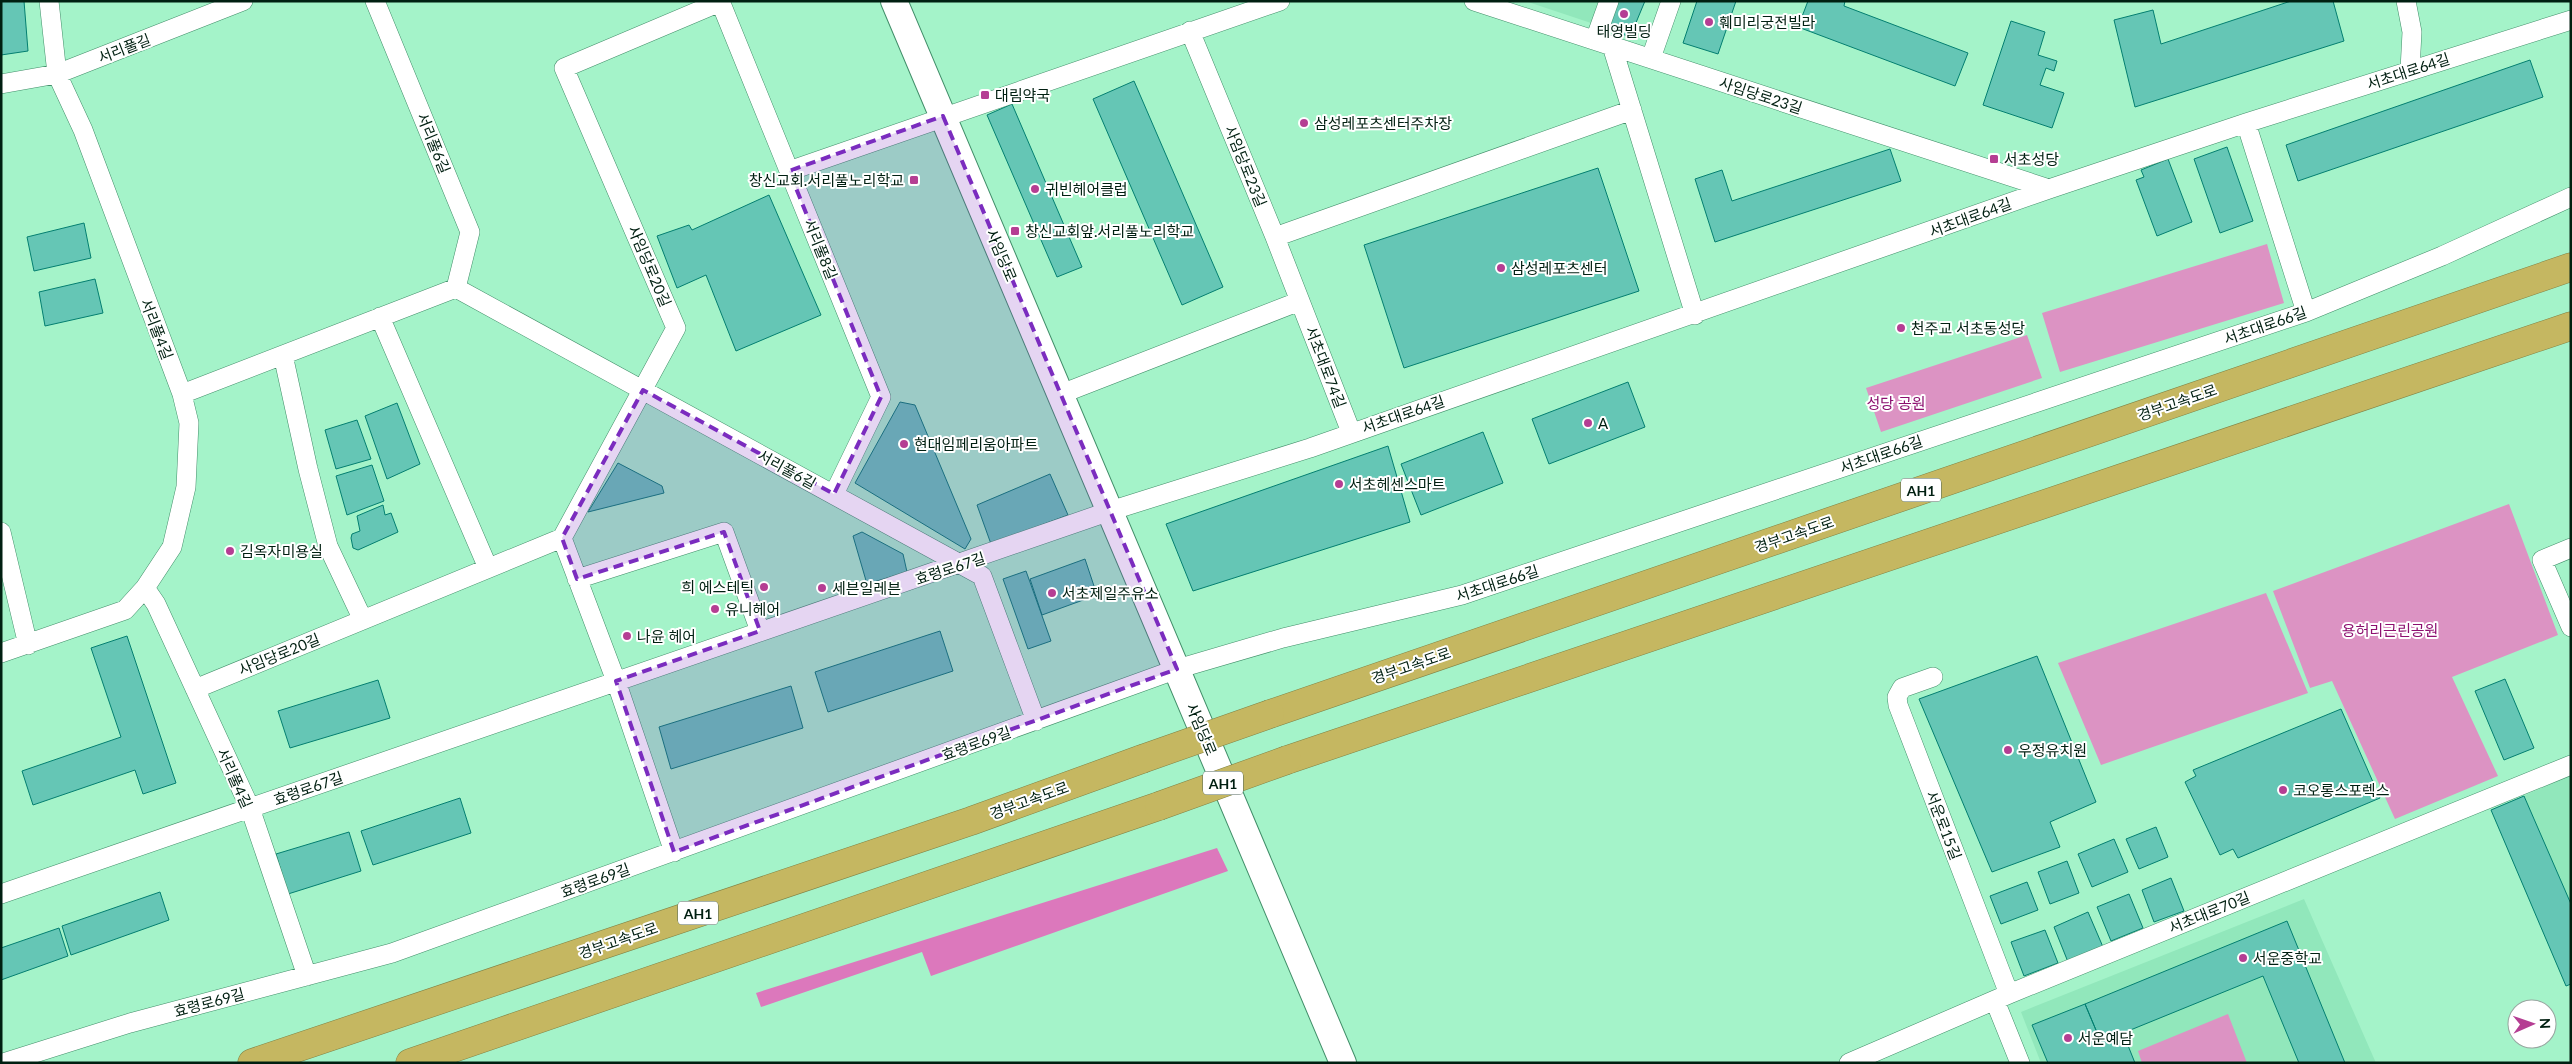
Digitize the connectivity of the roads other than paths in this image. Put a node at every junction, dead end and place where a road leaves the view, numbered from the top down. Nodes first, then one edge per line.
1 (49, 1) edge
2 (243, 1) edge
3 (375, 1) edge
4 (894, 1) edge
5 (1280, 1) edge
6 (1474, 1) edge
7 (1609, 1) edge
8 (1671, 1) edge
9 (2406, 1) edge
10 (720, 2) edge
11 (2571, 20) edge
12 (1190, 31) junction
13 (1603, 43) junction
14 (1651, 58) junction
15 (2410, 70) junction
16 (57, 74) junction
17 (1, 84) edge
18 (1632, 110) junction
19 (943, 116) junction
20 (2246, 123) junction
21 (789, 171) junction
22 (2049, 189) junction
23 (2571, 197) edge
24 (1276, 237) junction
25 (2571, 267) edge
26 (456, 288) junction
27 (1300, 301) junction
28 (2306, 312) junction
29 (1695, 315) junction
30 (380, 317) junction
31 (2571, 326) edge
32 (283, 355) junction
33 (643, 390) junction
34 (182, 394) junction
35 (1061, 394) junction
36 (1351, 432) junction
37 (834, 494) junction
38 (1110, 511) junction
39 (1, 532) edge
40 (562, 538) junction
41 (2571, 548) edge
42 (963, 564) junction
43 (488, 568) junction
44 (577, 579) junction
45 (145, 588) junction
46 (363, 620) junction
47 (2571, 628) edge
48 (760, 632) junction
49 (28, 645) junction
50 (1, 653) edge
51 (1177, 669) junction
52 (1934, 678) dead end
53 (616, 681) junction
54 (195, 689) junction
55 (1036, 721) junction
56 (2571, 765) edge
57 (250, 808) junction
58 (674, 852) junction
59 (1, 894) edge
60 (307, 976) junction
61 (2002, 997) junction
62 (3, 1063) edge
63 (252, 1063) edge
64 (410, 1063) edge
65 (1344, 1063) edge
66 (1849, 1063) edge
67 (2020, 1063) edge

1 - 16 street, 서리풀4길
2 - 16 street, 서리풀길
3 - 26 street, 서리풀6길
4 - 19 main road, 사임당로
5 - 12 street
6 - 13 street, 사임당로23길
7 - 13 street
8 - 14 street
9 - 15 street
10 - 21 street, 서리풀8길
10 - 33 street, 사임당로20길
11 - 15 street, 서초대로64길
12 - 19 street
12 - 24 street, 사임당로23길
13 - 14 street, 사임당로23길
13 - 18 street
14 - 22 street, 사임당로23길
15 - 20 street, 서초대로64길
16 - 17 street, 서리풀길
16 - 34 street, 서리풀4길
18 - 24 street
18 - 29 street
19 - 21 street
19 - 35 main road, 사임당로
20 - 22 street, 서초대로64길
20 - 28 street
21 - 37 street, 서리풀8길
22 - 29 street, 서초대로64길
23 - 28 street, 서초대로66길
24 - 27 street, 사임당로23길
25 - 63 highway, 경부고속도로 / AH1, bridge
26 - 30 street
26 - 33 street, 서리풀6길
27 - 35 street
27 - 36 street, 서초대로74길
28 - 51 street, 서초대로66길
29 - 36 street, 서초대로64길
30 - 32 street
30 - 43 street
31 - 64 highway, AH1, bridge
32 - 34 street
32 - 46 street
33 - 37 street, 서리풀6길
33 - 40 street, 사임당로20길
34 - 45 street, 서리풀4길
35 - 38 main road, 사임당로
36 - 38 street, 서초대로64길
37 - 42 street, 서리풀6길
38 - 42 street, 효령로67길
38 - 51 main road, 사임당로
39 - 49 street
40 - 43 street, 사임당로20길
40 - 44 street
41 - 47 street
42 - 48 street, 효령로67길
42 - 55 street, 서리풀6길
43 - 46 street, 사임당로20길
44 - 48 street
44 - 53 street
45 - 49 street, 서리풀4길
45 - 54 street, 서리풀4길
46 - 54 street, 사임당로20길
48 - 53 street, 효령로67길
49 - 50 street, 서리풀4길
51 - 55 street, 효령로69길
51 - 65 main road, 사임당로
52 - 61 street, 서운로15길
53 - 57 street, 효령로67길
53 - 58 street
54 - 57 street, 서리풀4길
55 - 58 street, 효령로69길
56 - 61 street, 서초대로70길
57 - 59 street, 효령로67길
57 - 60 street, 서리풀4길
58 - 60 street, 효령로69길
60 - 62 street, 효령로69길
61 - 66 street, 서초대로70길
61 - 67 street, 서운로15길

